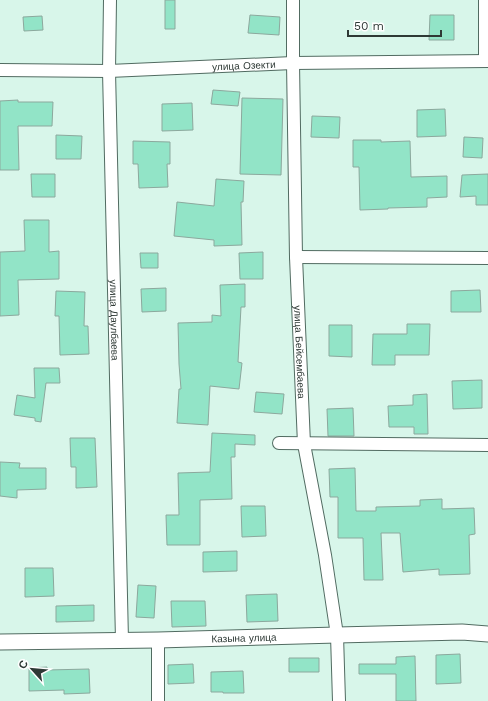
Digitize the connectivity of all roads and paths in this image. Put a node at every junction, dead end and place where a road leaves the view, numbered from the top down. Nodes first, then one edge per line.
1 (110, 0) edge
2 (293, 0) edge
3 (484, 0) edge
4 (486, 61) edge
5 (293, 63) junction
6 (0, 70) edge
7 (109, 71) junction
8 (296, 257) junction
9 (488, 258) edge
10 (278, 443) dead end
11 (304, 444) junction
12 (488, 445) edge
13 (488, 634) edge
14 (337, 635) junction
15 (122, 640) junction
16 (158, 640) junction
17 (0, 642) edge
18 (158, 701) edge
19 (339, 701) edge

1 - 7 street, улица Даулбаева
2 - 5 street, улица Бейсембаева
3 - 4 street
4 - 5 street, улица Озекти
5 - 7 street, улица Озекти
5 - 8 street, улица Бейсембаева
6 - 7 street, улица Озекти
7 - 15 street, улица Даулбаева
8 - 9 street
8 - 11 street, улица Бейсембаева
10 - 11 street
11 - 12 street
11 - 14 street, улица Бейсембаева
13 - 14 street, Казына улица
14 - 16 street, Казына улица
14 - 19 street, улица Бейсембаева
15 - 16 street, Казына улица
15 - 17 street, Казына улица
16 - 18 street

